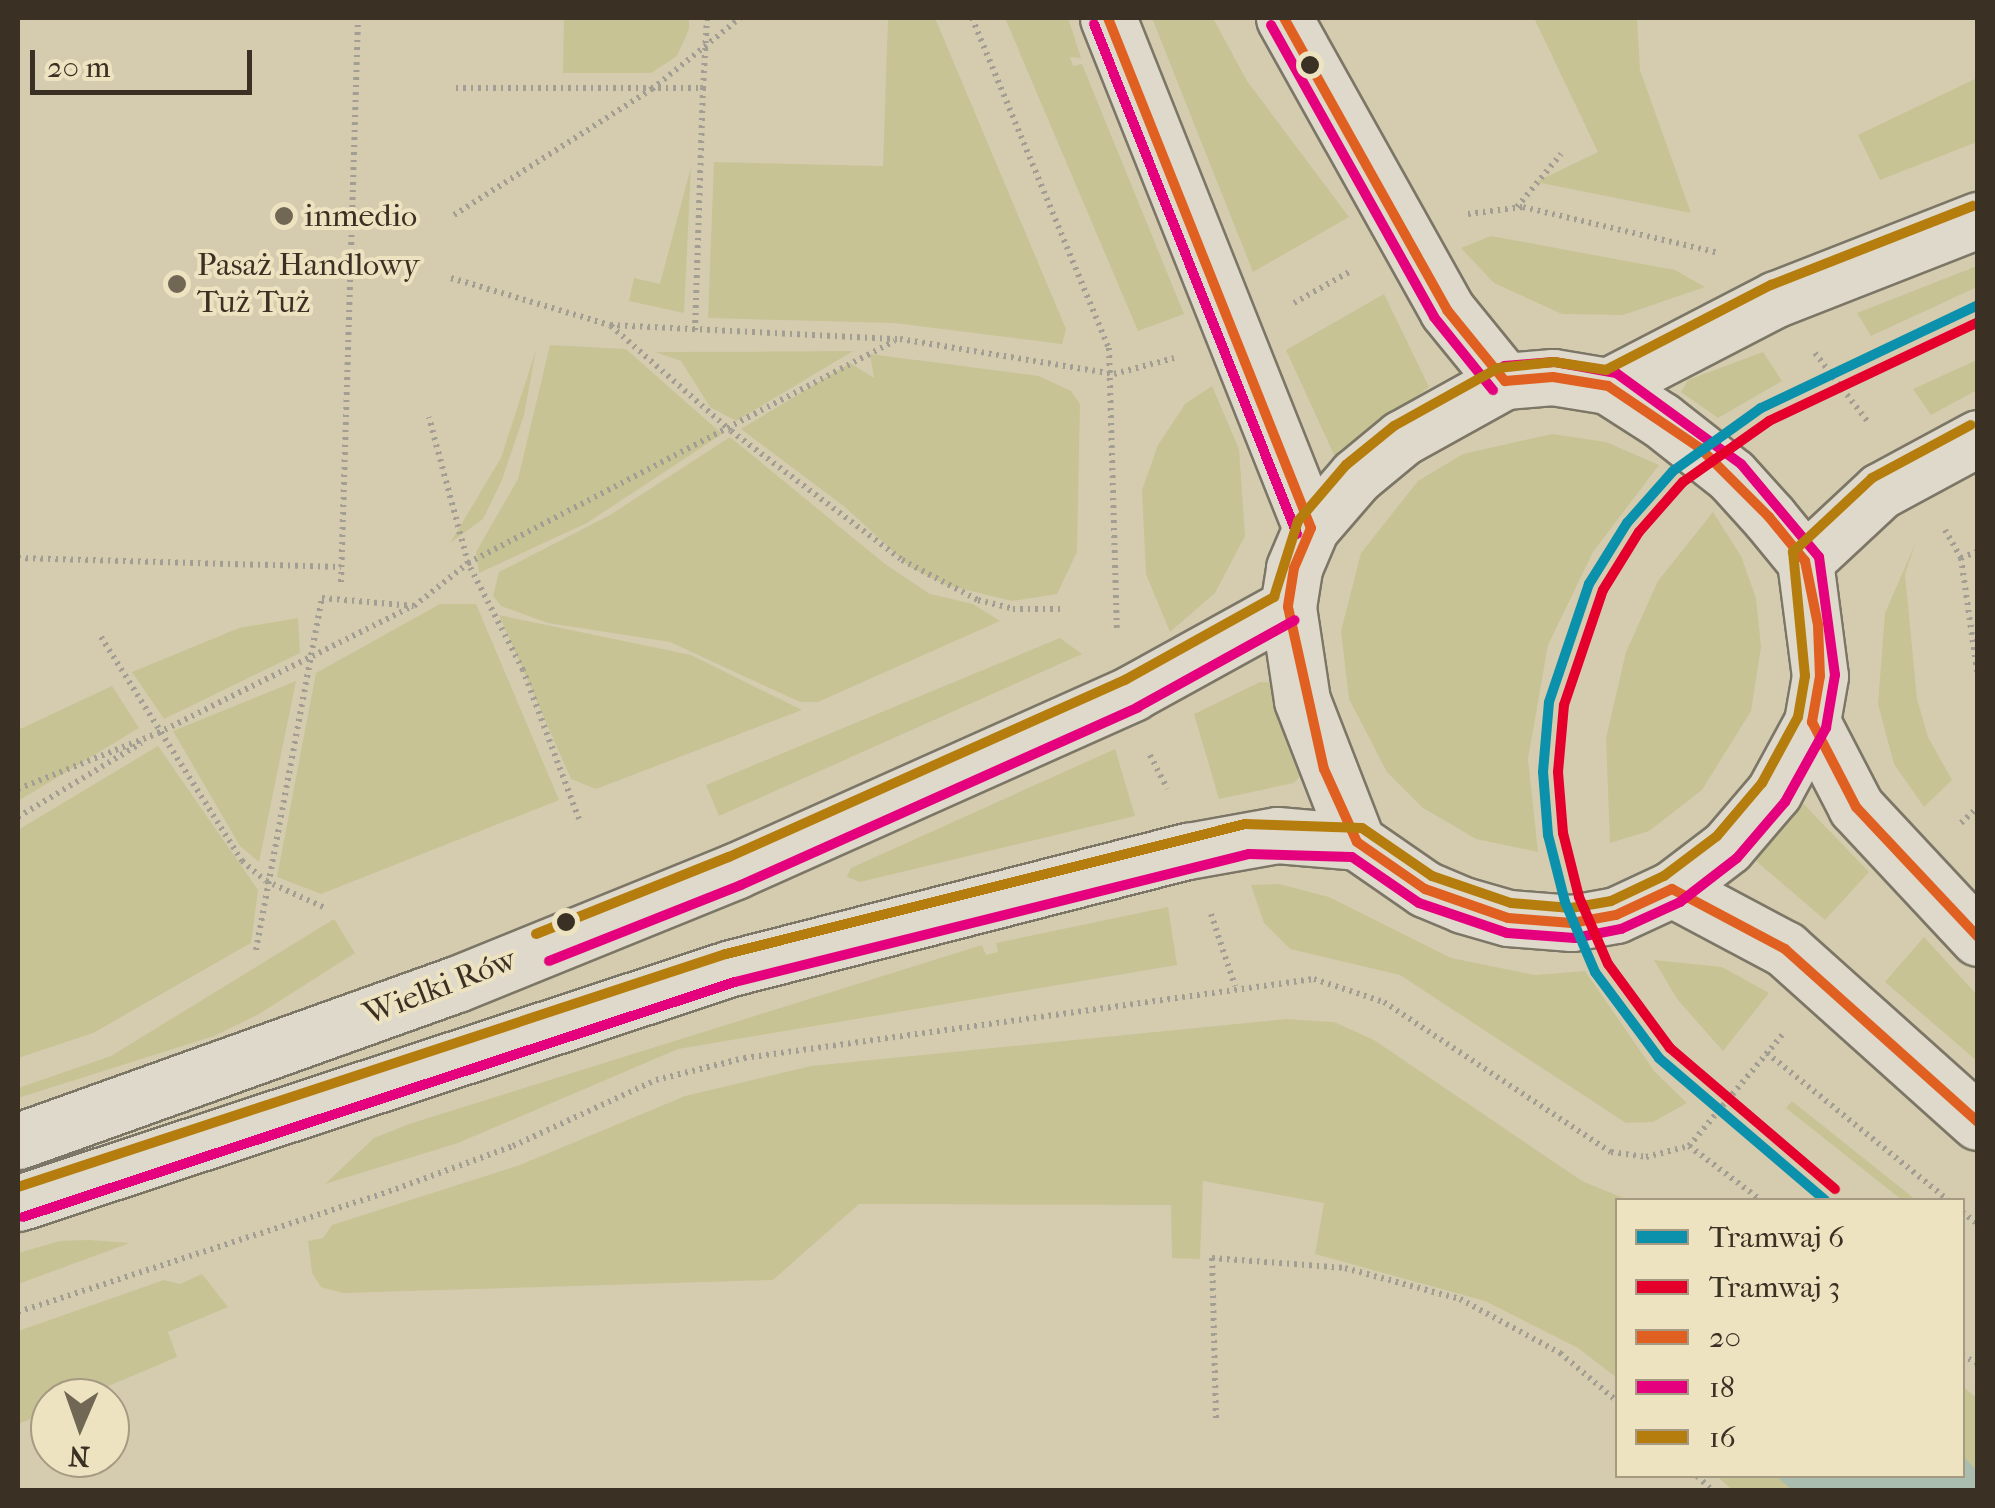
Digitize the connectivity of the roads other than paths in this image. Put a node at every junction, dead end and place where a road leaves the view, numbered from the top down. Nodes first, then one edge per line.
1 (1108, 18) edge
2 (1284, 18) edge
3 (1978, 220) edge
4 (1506, 381) junction
5 (1608, 386) junction
6 (1978, 438) edge
7 (1311, 528) junction
8 (1804, 562) junction
9 (1288, 607) junction
10 (1812, 722) junction
11 (1357, 842) junction
12 (1672, 889) junction
13 (1978, 938) edge
14 (1978, 1122) edge
15 (18, 1141) edge
16 (18, 1204) edge

1 - 7 street
2 - 4 street
3 - 5 street
4 - 5 street
4 - 7 street
5 - 8 street
6 - 8 street
7 - 9 street
8 - 10 street
9 - 11 street
9 - 15 street, Wielki Rów
10 - 12 street
10 - 13 street
11 - 12 street
11 - 16 street
12 - 14 street

